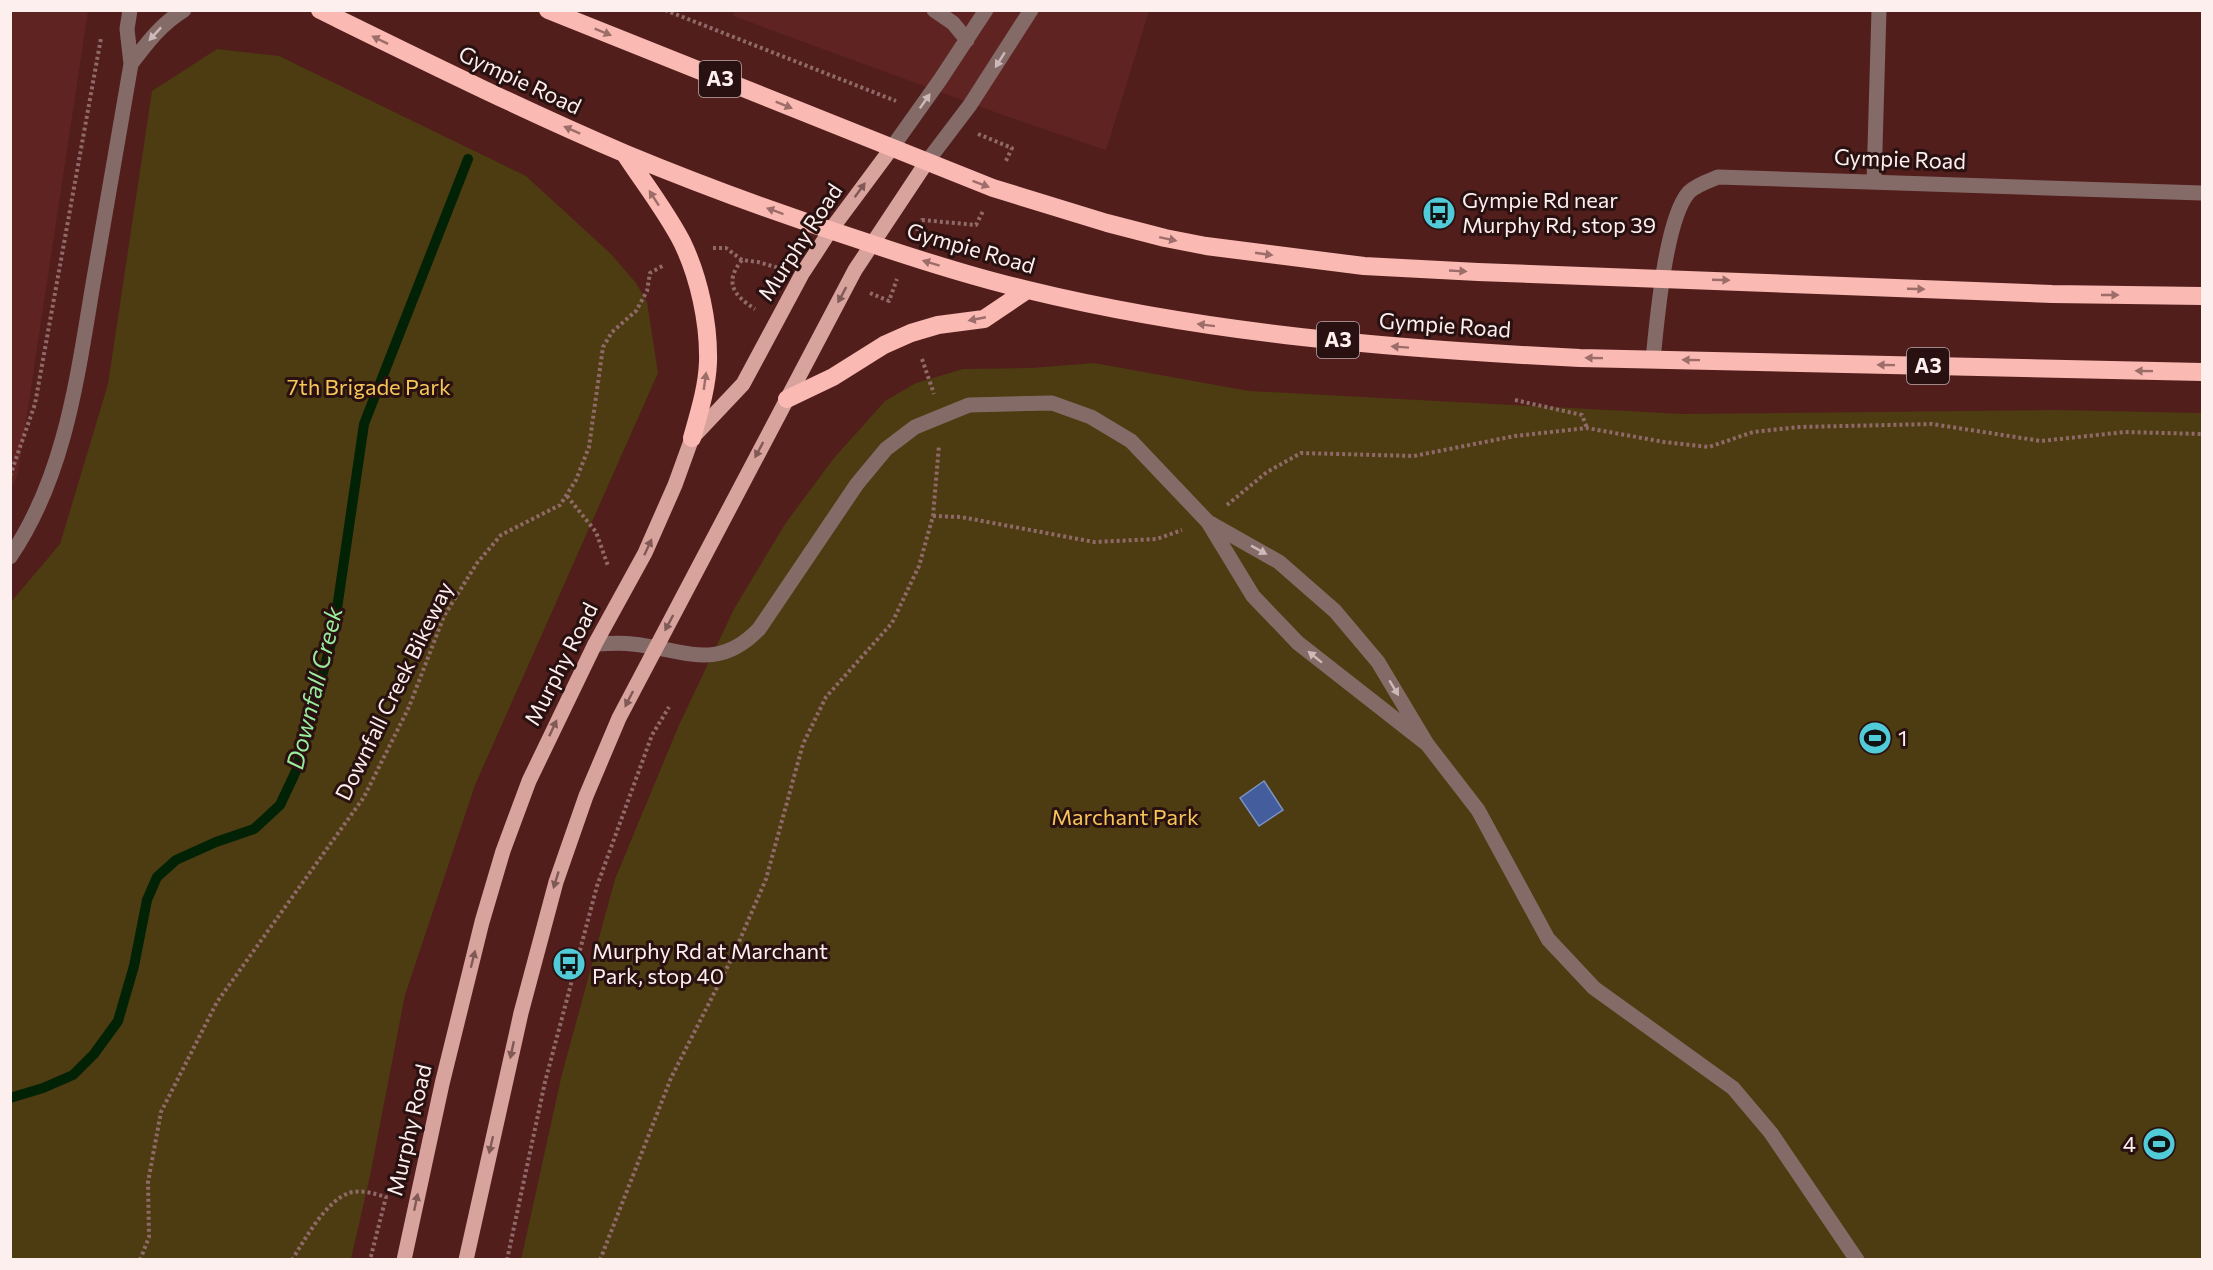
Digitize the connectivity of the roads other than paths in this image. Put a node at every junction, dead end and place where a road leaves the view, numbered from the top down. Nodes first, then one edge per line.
1 (130, 10) edge
2 (184, 10) edge
3 (320, 10) edge
4 (548, 10) edge
5 (934, 10) edge
6 (986, 10) edge
7 (1031, 10) edge
8 (1879, 10) edge
9 (967, 40) junction
10 (131, 64) junction
11 (891, 149) junction
12 (625, 154) junction
13 (926, 163) junction
14 (1874, 182) junction
15 (2202, 193) edge
16 (830, 231) junction
17 (871, 244) junction
18 (1662, 278) junction
19 (1027, 290) junction
20 (2202, 296) edge
21 (1653, 359) junction
22 (2202, 372) edge
23 (787, 399) junction
24 (692, 438) junction
25 (1208, 522) junction
26 (10, 557) edge
27 (595, 644) junction
28 (656, 647) junction
29 (1427, 744) junction
30 (404, 1260) edge
31 (466, 1260) edge
32 (1857, 1260) edge

1 - 10 street
2 -> 10 street
12 -> 3 highway, Gympie Road / A3
4 -> 11 highway, A3
5 - 9 street
6 - 9 street
7 -> 13 street
8 - 14 street
11 -> 9 street
10 - 26 street
11 - 13 highway, A3
16 -> 11 main road, Murphy Road
16 -> 12 highway, Gympie Road / A3
24 -> 12 highway
13 - 17 main road
13 -> 18 highway, A3
14 - 15 street, Gympie Road
14 - 18 street, Gympie Road
16 - 17 highway, Gympie Road / A3
16 - 24 main road, Murphy Road
19 -> 17 highway, Gympie Road / A3
17 -> 23 main road
18 -> 20 highway, A3
18 - 21 street, Gympie Road
21 -> 19 highway, Gympie Road / A3
19 -> 23 highway
22 -> 21 highway, Gympie Road / A3
23 -> 28 main road
27 -> 24 main road, Murphy Road
25 - 28 street
29 -> 25 street
25 -> 29 street
27 - 28 street
30 -> 27 main road, Murphy Road
28 -> 31 main road
29 - 32 street

